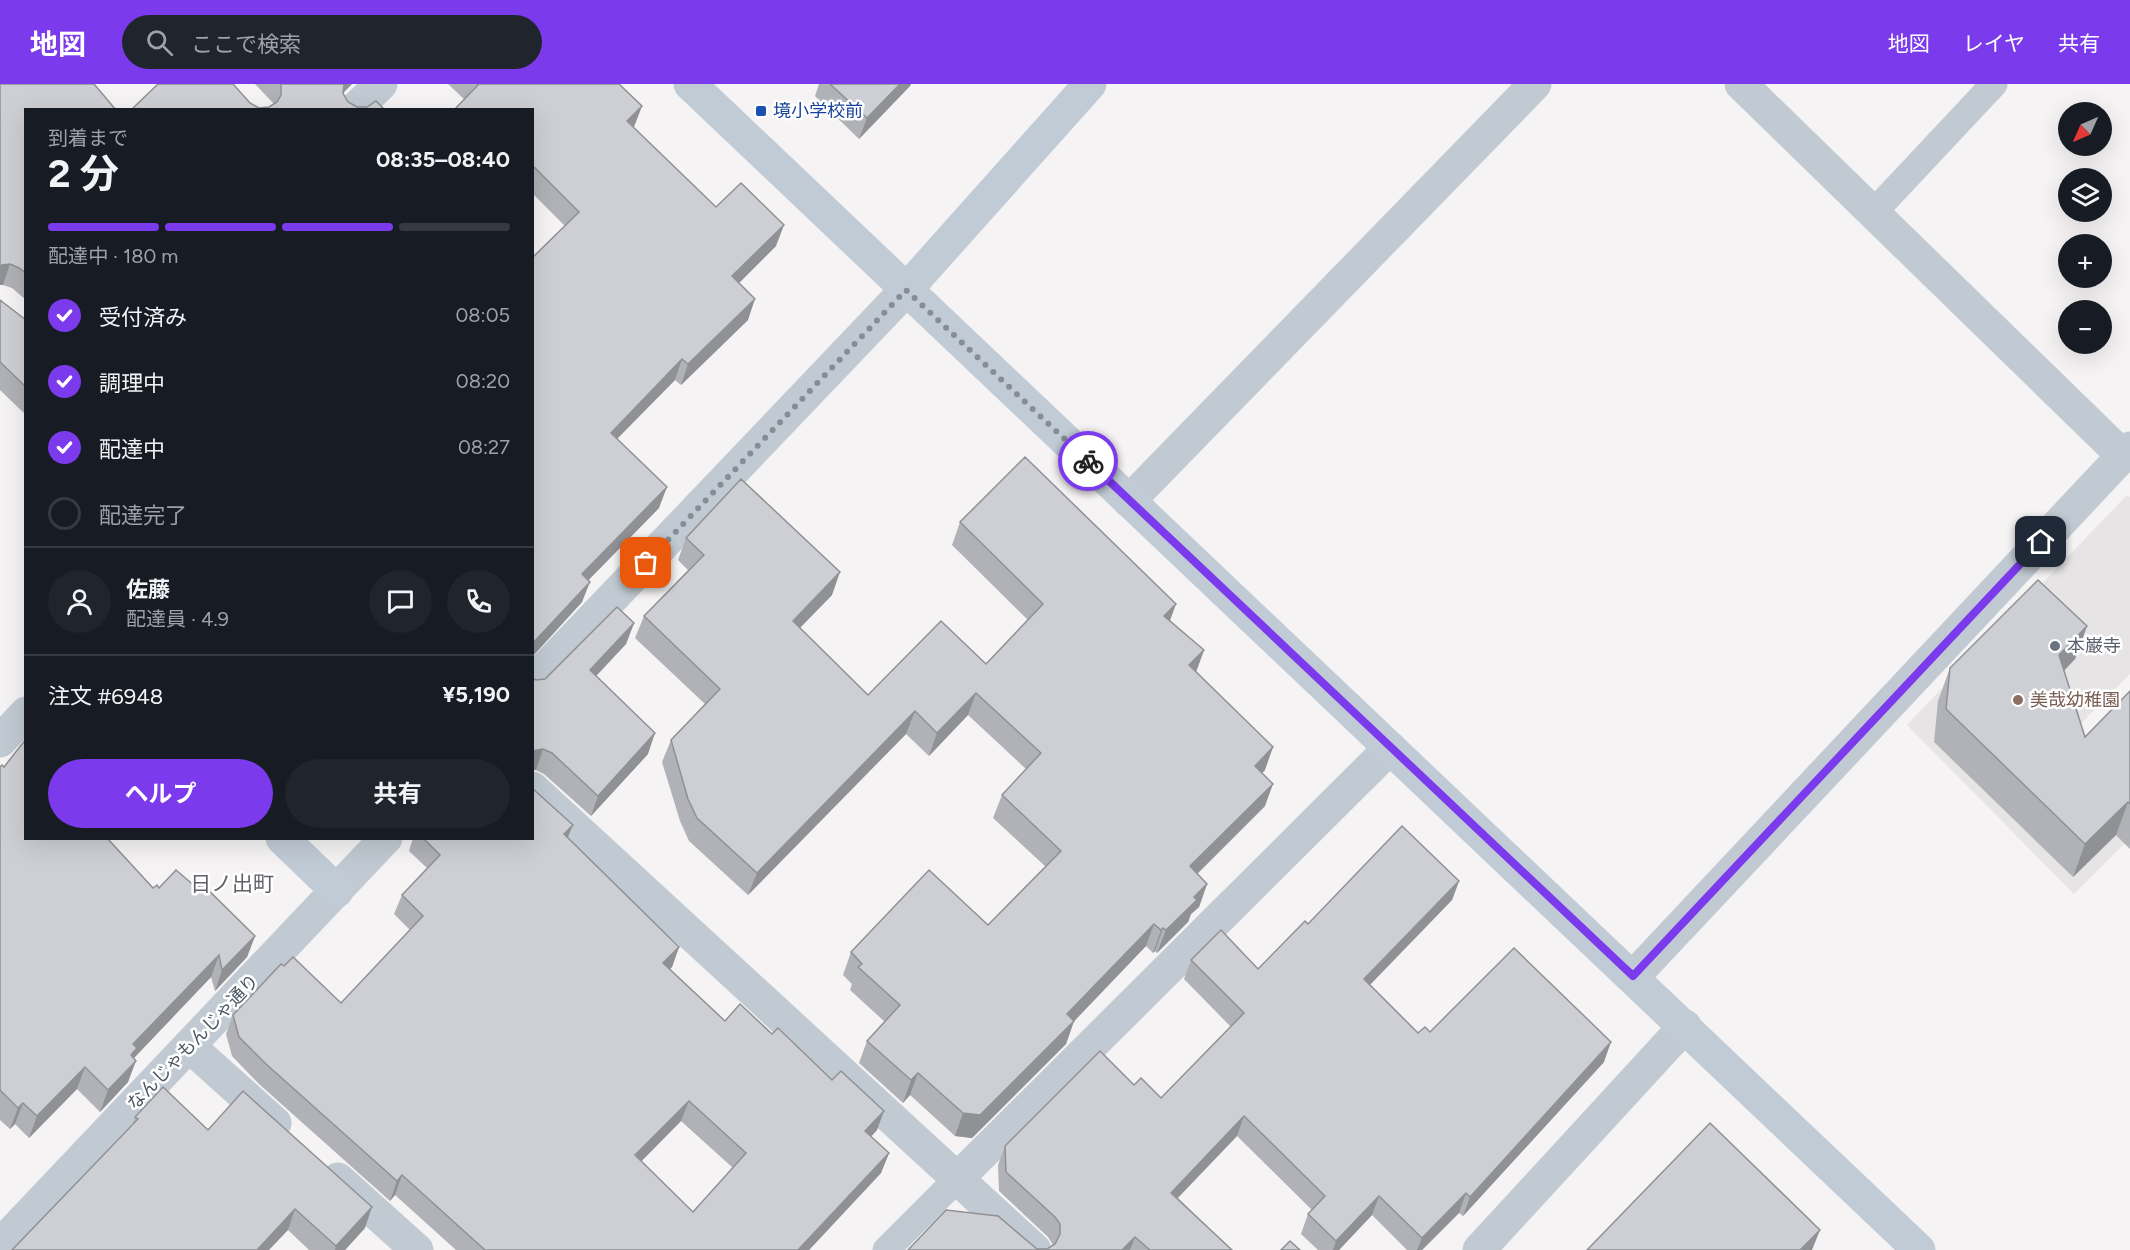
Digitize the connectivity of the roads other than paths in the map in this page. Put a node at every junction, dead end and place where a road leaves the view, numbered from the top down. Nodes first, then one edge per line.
1 (381, 84) edge
2 (690, 84) edge
3 (1090, 84) edge
4 (1535, 84) edge
5 (1741, 84) edge
6 (1994, 84) edge
7 (356, 108) edge
8 (1873, 213) junction
9 (906, 290) junction
10 (2126, 451) edge
11 (1130, 501) junction
12 (534, 680) edge
13 (24, 715) edge
14 (0, 741) edge
15 (1390, 748) junction
16 (534, 791) edge
17 (284, 840) edge
18 (384, 840) edge
19 (337, 891) junction
20 (1633, 976) junction
21 (1684, 1026) junction
22 (189, 1046) junction
23 (957, 1179) junction
24 (0, 1245) edge
25 (417, 1250) edge
26 (886, 1250) edge
27 (1035, 1250) edge
28 (1479, 1250) edge
29 (1919, 1250) edge

1 - 7 street
2 - 9 street
3 - 9 street
4 - 11 street
5 - 8 street
6 - 8 lane
8 - 10 street
9 - 11 street
9 - 12 street
10 - 20 street
11 - 15 street
13 - 14 street
15 - 20 street
15 - 23 street
16 - 23 street
17 - 19 street
18 - 19 street, なんじゃもんじゃ通り
19 - 22 street, なんじゃもんじゃ通り
20 - 21 street
21 - 28 street
21 - 29 street
22 - 24 street, なんじゃもんじゃ通り
22 - 25 street
23 - 26 lane
23 - 27 street

